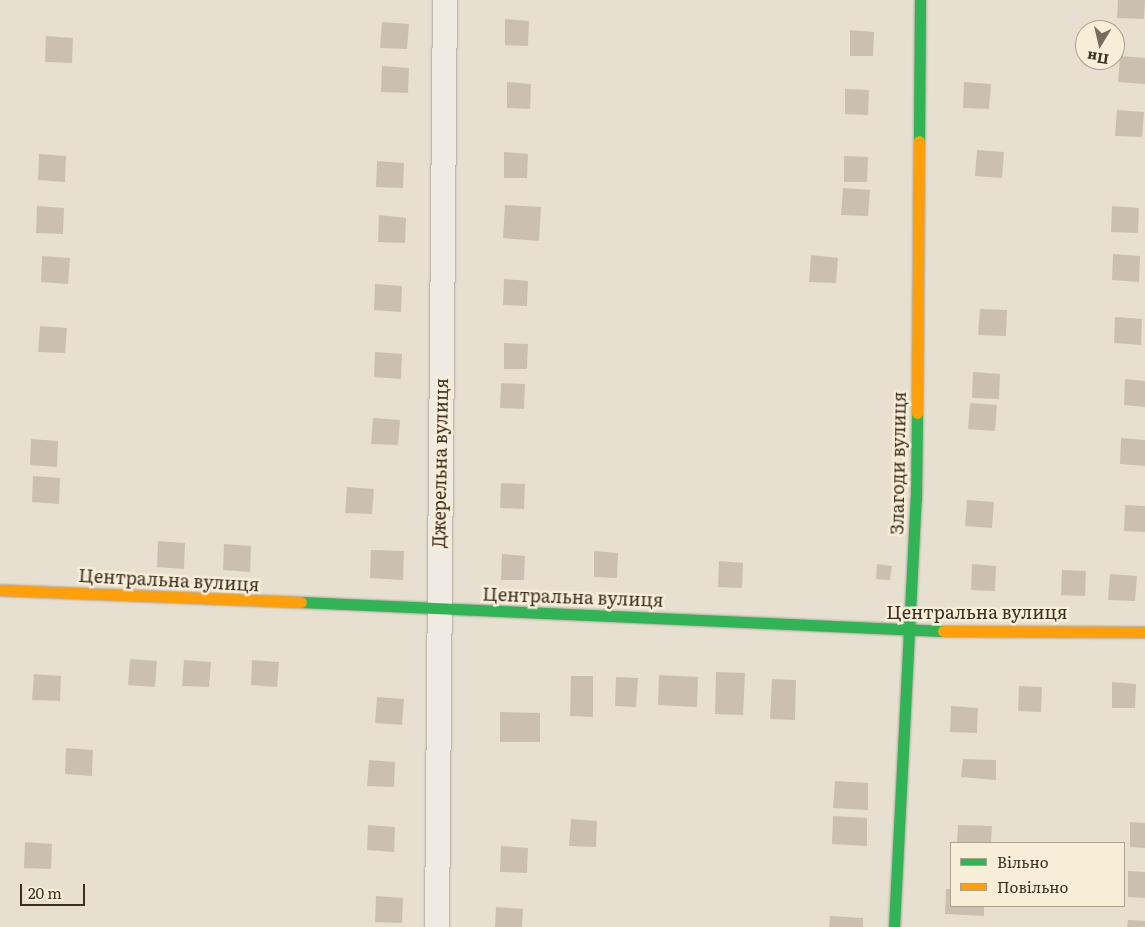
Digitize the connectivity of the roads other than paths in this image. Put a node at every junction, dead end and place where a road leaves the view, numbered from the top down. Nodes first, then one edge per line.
1 (445, 0) edge
2 (920, 0) edge
3 (0, 590) edge
4 (439, 610) junction
5 (910, 631) junction
6 (1145, 632) edge
7 (437, 927) edge
8 (894, 927) edge

1 - 4 street, Джерельна вулиця
2 - 5 street, Злагоди вулиця
3 - 4 street, Центральна вулиця
4 - 5 street, Центральна вулиця
4 - 7 street, Джерельна вулиця
5 - 6 street, Центральна вулиця
5 - 8 street, Злагоди вулиця

